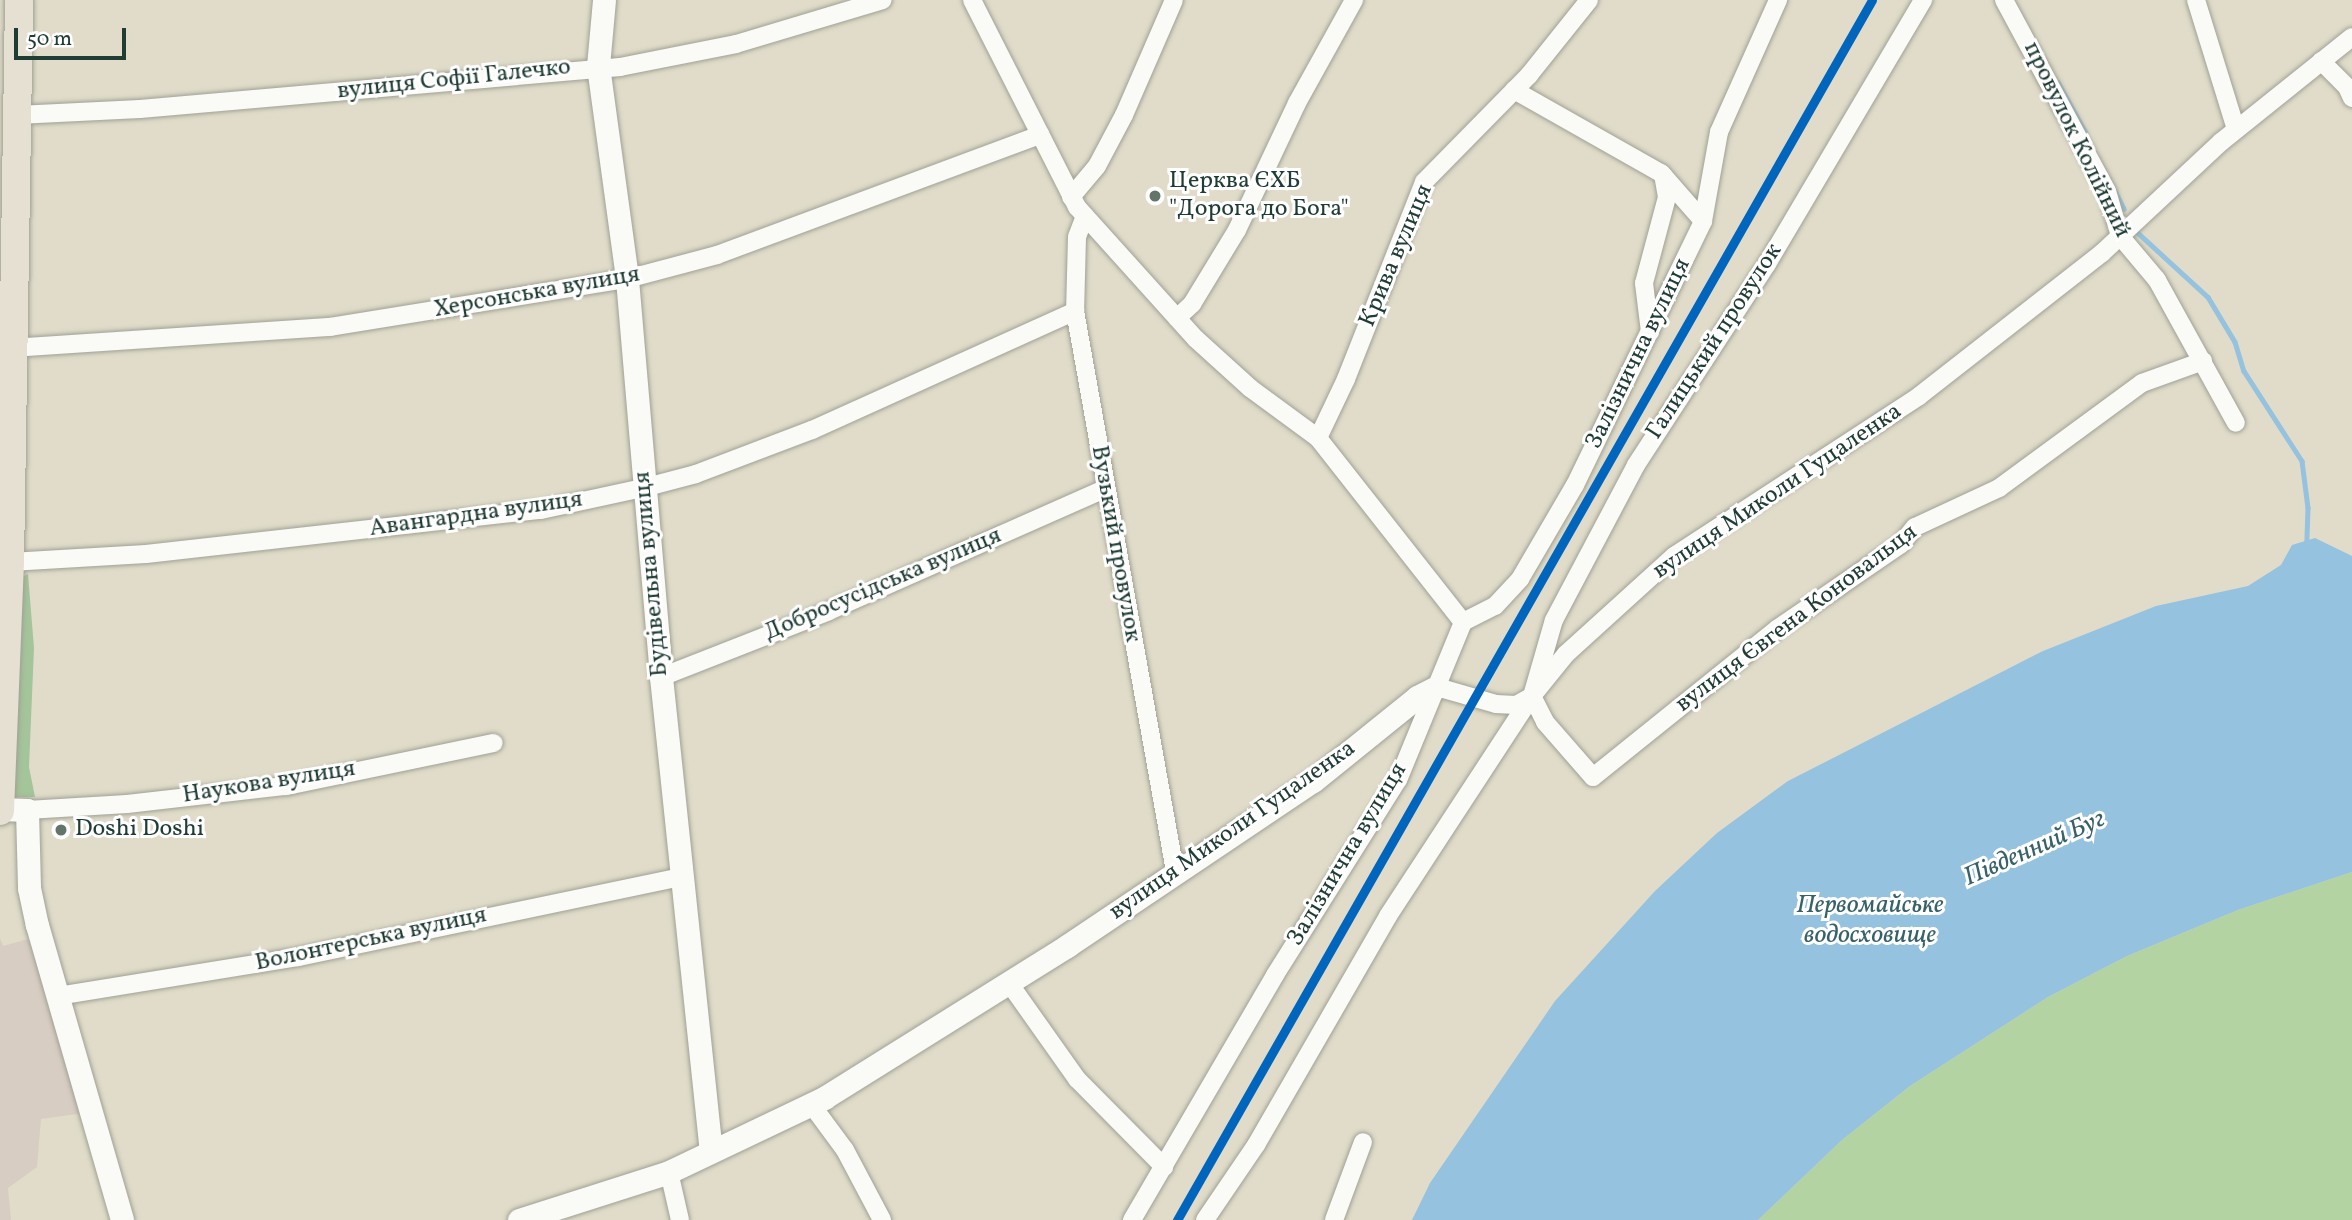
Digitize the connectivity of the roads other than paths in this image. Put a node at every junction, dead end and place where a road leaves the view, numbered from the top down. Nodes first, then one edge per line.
1 (19, 0) edge
2 (604, 0) edge
3 (883, 0) edge
4 (972, 0) edge
5 (1174, 0) edge
6 (1354, 0) edge
7 (1589, 0) edge
8 (1778, 0) edge
9 (1923, 0) edge
10 (2004, 0) edge
11 (2196, 0) edge
12 (2352, 37) edge
13 (9, 41) edge
14 (2321, 61) junction
15 (598, 66) junction
16 (1514, 90) junction
17 (2352, 98) edge
18 (17, 115) junction
19 (2236, 129) junction
20 (1040, 135) junction
21 (1663, 175) junction
22 (1071, 197) junction
23 (1085, 216) junction
24 (1703, 221) junction
25 (8, 228) edge
26 (2120, 236) junction
27 (627, 279) junction
28 (1075, 311) junction
29 (1177, 318) junction
30 (1650, 333) junction
31 (13, 348) junction
32 (2203, 361) junction
33 (2236, 423) dead end
34 (1318, 438) junction
35 (5, 480) edge
36 (643, 488) junction
37 (1104, 489) junction
38 (10, 562) junction
39 (1463, 622) junction
40 (661, 677) junction
41 (1437, 687) junction
42 (1532, 696) junction
43 (494, 743) dead end
44 (9, 810) edge
45 (1175, 871) junction
46 (682, 877) junction
47 (1009, 983) junction
48 (58, 996) junction
49 (811, 1104) junction
50 (1363, 1142) dead end
51 (711, 1149) junction
52 (1164, 1167) junction
53 (669, 1172) junction
54 (122, 1220) edge
55 (519, 1220) edge
56 (680, 1220) edge
57 (882, 1220) edge
58 (1132, 1220) edge
59 (1205, 1220) edge
60 (1334, 1220) edge

1 - 13 main road
2 - 15 street, Будівельна вулиця
3 - 15 street, вулиця Софії Галечко
4 - 20 street
5 - 22 street
6 - 29 street
7 - 16 street, Крива вулиця
8 - 24 street, Залізнична вулиця
9 - 42 street, Галицький провулок
10 - 26 street, провулок Колійний
11 - 19 street
12 - 14 street, вулиця Миколи Гуцаленка
13 - 18 main road
14 - 17 street
14 - 19 street, вулиця Миколи Гуцаленка
15 - 18 street, вулиця Софії Галечко
15 - 27 street, Будівельна вулиця
16 - 21 street
16 - 34 street, Крива вулиця
18 - 25 main road
19 - 26 street, вулиця Миколи Гуцаленка
20 - 22 street
20 - 27 street, Херсонська вулиця
21 - 24 street
21 - 30 street
22 - 23 street
23 - 28 street, Вузький провулок
23 - 29 street
24 - 30 street, Залізнична вулиця
25 - 31 main road
26 - 32 street, провулок Колійний
26 - 42 street, вулиця Миколи Гуцаленка
27 - 31 street, Херсонська вулиця
27 - 36 street, Будівельна вулиця
28 - 36 street, Авангардна вулиця
28 - 37 street, Вузький провулок
29 - 34 street
30 - 39 street, Залізнична вулиця
31 - 35 main road
32 - 33 street, провулок Колійний
32 - 42 street, вулиця Євгена Коновальця
34 - 39 street
35 - 38 main road
36 - 38 street, Авангардна вулиця
36 - 40 street, Будівельна вулиця
37 - 40 street, Добросусідська вулиця
37 - 45 street, Вузький провулок
38 - 44 main road
39 - 41 street, Залізнична вулиця
40 - 46 street, Будівельна вулиця
41 - 42 street
41 - 45 street, вулиця Миколи Гуцаленка
41 - 52 street, Залізнична вулиця
42 - 59 street
43 - 44 street, Наукова вулиця
44 - 48 street
45 - 47 street, вулиця Миколи Гуцаленка
46 - 48 street, Волонтерська вулиця
46 - 51 street, Будівельна вулиця
47 - 49 street, вулиця Миколи Гуцаленка
47 - 52 street
48 - 54 street
49 - 51 street, вулиця Миколи Гуцаленка
49 - 57 street
50 - 60 street
51 - 53 street, вулиця Миколи Гуцаленка
52 - 58 street, Залізнична вулиця
53 - 55 street, вулиця Миколи Гуцаленка
53 - 56 street

